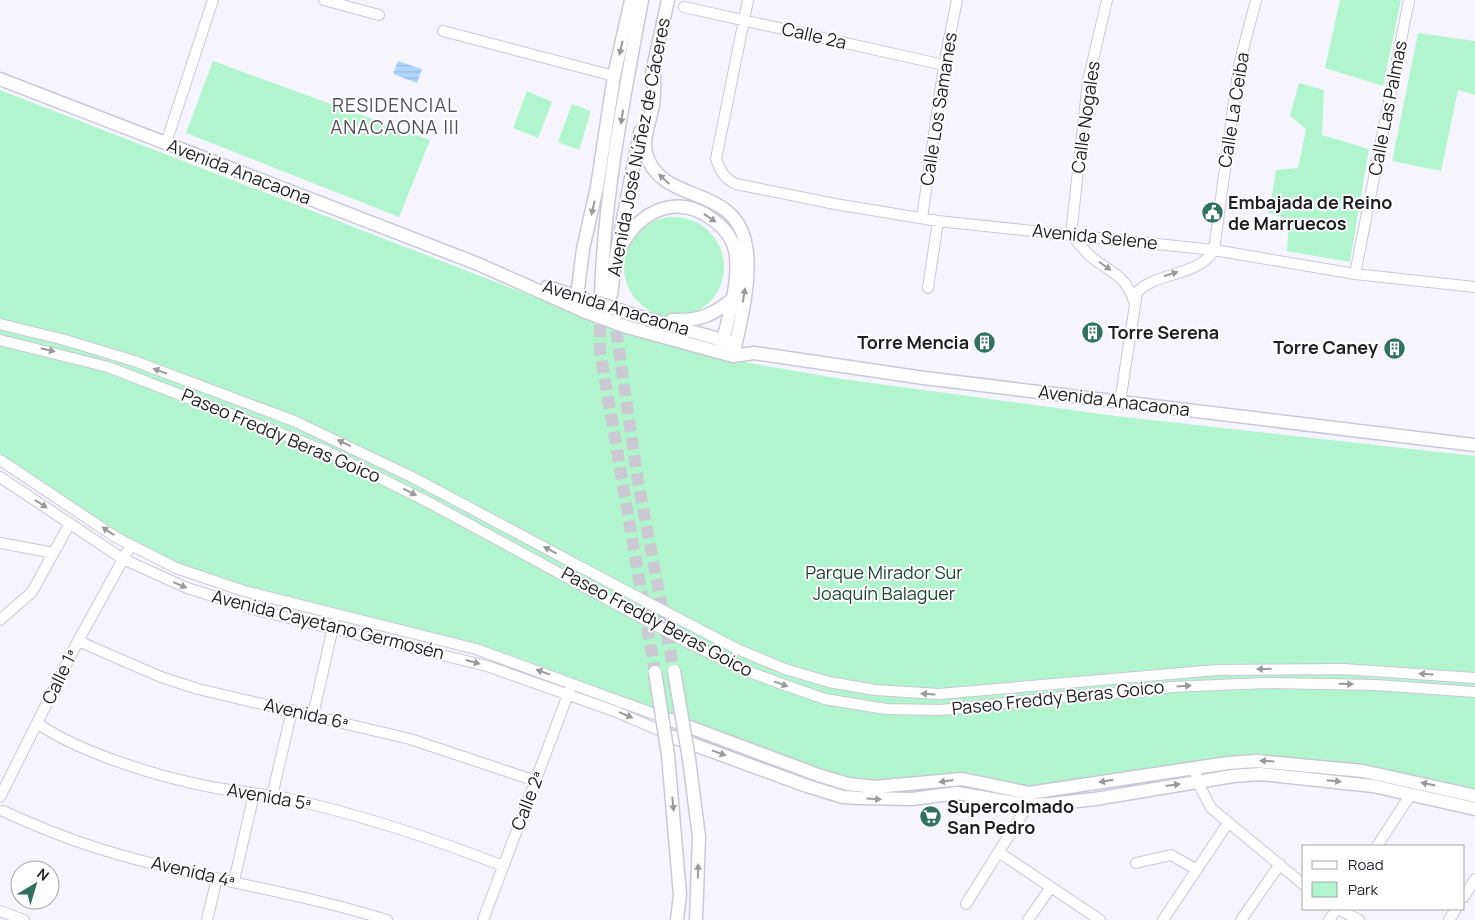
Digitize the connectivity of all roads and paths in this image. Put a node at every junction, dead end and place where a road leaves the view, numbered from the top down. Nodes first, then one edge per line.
1 (213, 0) edge
2 (324, 0) edge
3 (631, 0) edge
4 (642, 0) edge
5 (668, 0) edge
6 (748, 0) edge
7 (957, 0) edge
8 (1107, 0) edge
9 (1256, 0) edge
10 (1409, 0) edge
11 (684, 7) dead end
12 (379, 15) dead end
13 (744, 21) junction
14 (443, 31) dead end
15 (944, 65) junction
16 (654, 66) junction
17 (614, 76) junction
18 (0, 80) edge
19 (166, 144) junction
20 (922, 218) junction
21 (938, 220) junction
22 (1071, 234) junction
23 (1214, 250) junction
24 (616, 255) junction
25 (478, 264) junction
26 (1355, 274) junction
27 (1475, 287) edge
28 (928, 288) dead end
29 (577, 297) junction
30 (733, 299) junction
31 (1134, 301) junction
32 (594, 303) junction
33 (655, 320) junction
34 (0, 324) edge
35 (0, 340) edge
36 (721, 346) junction
37 (735, 350) junction
38 (1120, 402) junction
39 (1475, 446) edge
40 (0, 460) edge
41 (0, 477) edge
42 (70, 523) junction
43 (0, 543) edge
44 (130, 545) junction
45 (54, 553) junction
46 (123, 559) junction
47 (336, 615) junction
48 (0, 620) edge
49 (333, 628) junction
50 (78, 641) junction
51 (674, 671) tunnel mouth
52 (655, 672) tunnel mouth
53 (1475, 678) edge
54 (573, 683) junction
55 (1475, 692) edge
56 (568, 694) junction
57 (292, 710) junction
58 (313, 715) junction
59 (671, 720) joint
60 (37, 722) junction
61 (673, 737) joint
62 (1195, 768) junction
63 (536, 781) junction
64 (1197, 781) junction
65 (254, 794) junction
66 (1410, 794) junction
67 (272, 796) junction
68 (1475, 796) edge
69 (0, 797) edge
70 (1028, 805) junction
71 (1475, 809) edge
72 (1, 813) edge
73 (1228, 823) junction
74 (1378, 845) edge
75 (1000, 853) junction
76 (1136, 864) dead end
77 (1280, 864) junction
78 (503, 866) junction
79 (1197, 870) junction
80 (216, 878) junction
81 (1475, 879) edge
82 (234, 881) junction
83 (1302, 883) edge
84 (1051, 888) junction
85 (1465, 895) edge
86 (966, 904) dead end
87 (1339, 910) edge
88 (0, 911) edge
89 (24, 920) edge
90 (207, 920) edge
91 (387, 920) edge
92 (483, 920) edge
93 (677, 920) edge
94 (696, 920) edge
95 (1028, 920) edge
96 (1100, 920) edge
97 (1163, 920) edge
98 (1241, 920) edge
99 (1359, 920) edge

1 - 19 street
2 - 12 street
3 -> 17 main road
4 -> 32 main road, Avenida José Núñez de Cáceres
5 - 16 main road, Avenida José Núñez de Cáceres
6 - 13 street
7 - 15 street, Calle Los Samanes
8 - 22 street, Calle Nogales
9 - 23 street, Calle La Ceiba
10 - 26 street, Calle Las Palmas
11 - 13 street, Calle 2a
13 - 15 street, Calle 2a
13 - 20 street, Avenida Selene
14 - 17 street
15 - 20 street, Calle Los Samanes
16 - 24 main road, Avenida José Núñez de Cáceres
37 -> 16 main road
17 -> 29 main road
18 - 19 main road, Avenida Anacaona
19 - 25 main road, Avenida Anacaona
20 - 21 street, Avenida Selene
21 - 22 street, Avenida Selene
21 - 28 street
22 - 23 street, Avenida Selene
22 -> 31 street
23 - 26 street, Avenida Selene
31 -> 23 street
24 -> 30 main road
24 - 32 main road, Avenida José Núñez de Cáceres
25 - 29 main road, Avenida Anacaona
25 - 32 main road, Avenida Anacaona
26 - 27 street, Avenida Selene
29 - 32 main road, Avenida Anacaona
30 - 33 main road
30 - 36 main road
31 - 38 street
32 - 33 main road, Avenida Anacaona, bridge
32 - 36 main road, Avenida Anacaona, bridge
33 - 36 main road, Avenida Anacaona
53 -> 34 street, Paseo Freddy Beras Goico, bridge
35 -> 55 street, Paseo Freddy Beras Goico, bridge
36 - 37 main road, Avenida Anacaona
37 - 38 main road, Avenida Anacaona
38 - 39 main road, Avenida Anacaona
44 -> 40 street, Avenida Cayetano Germosén
41 -> 42 street, Avenida Cayetano Germosén
42 - 45 street
42 - 46 street, Avenida Cayetano Germosén
43 - 45 street
44 - 46 street, Calle 1ª
44 - 47 street, Avenida Cayetano Germosén
45 - 48 street
46 -> 49 street, Avenida Cayetano Germosén
46 - 50 street, Calle 1ª
47 - 49 street
54 -> 47 street, Avenida Cayetano Germosén
49 -> 56 street, Avenida Cayetano Germosén
49 - 58 street
50 - 57 street, Avenida 6ª
50 - 60 street, Calle 1ª
94 -> 51 main road, bridge
52 -> 93 main road, bridge
54 - 56 street, Calle 2ª
54 - 59 street, Avenida Cayetano Germosén
56 -> 61 street, Avenida Cayetano Germosén
56 - 63 street, Calle 2ª
57 - 58 street, Avenida 6ª
57 - 67 street
58 - 63 street, Avenida 6ª
62 -> 59 main road
60 - 65 street, Avenida 5ª
60 - 69 street, Calle 1ª
61 -> 70 main road
62 - 64 street
68 -> 62 main road
63 - 78 street, Calle 2ª
64 -> 66 main road
70 -> 64 main road
64 - 73 street
65 - 67 street, Avenida 5ª
65 - 82 street
66 - 71 main road
66 - 74 street
67 - 78 street, Avenida 5ª
69 - 72 street
70 - 75 street
72 - 80 street, Avenida 4ª
73 - 77 street
73 - 79 street
75 - 84 street
75 - 86 street
76 - 79 street
77 - 83 street
77 - 98 street
78 - 92 street, Calle 2ª
79 - 97 street
80 - 82 street, Avenida 4ª
80 - 90 street
81 - 85 street
82 - 91 street, Avenida 4ª
84 - 95 street
84 - 96 street
87 - 99 street
88 - 89 street

